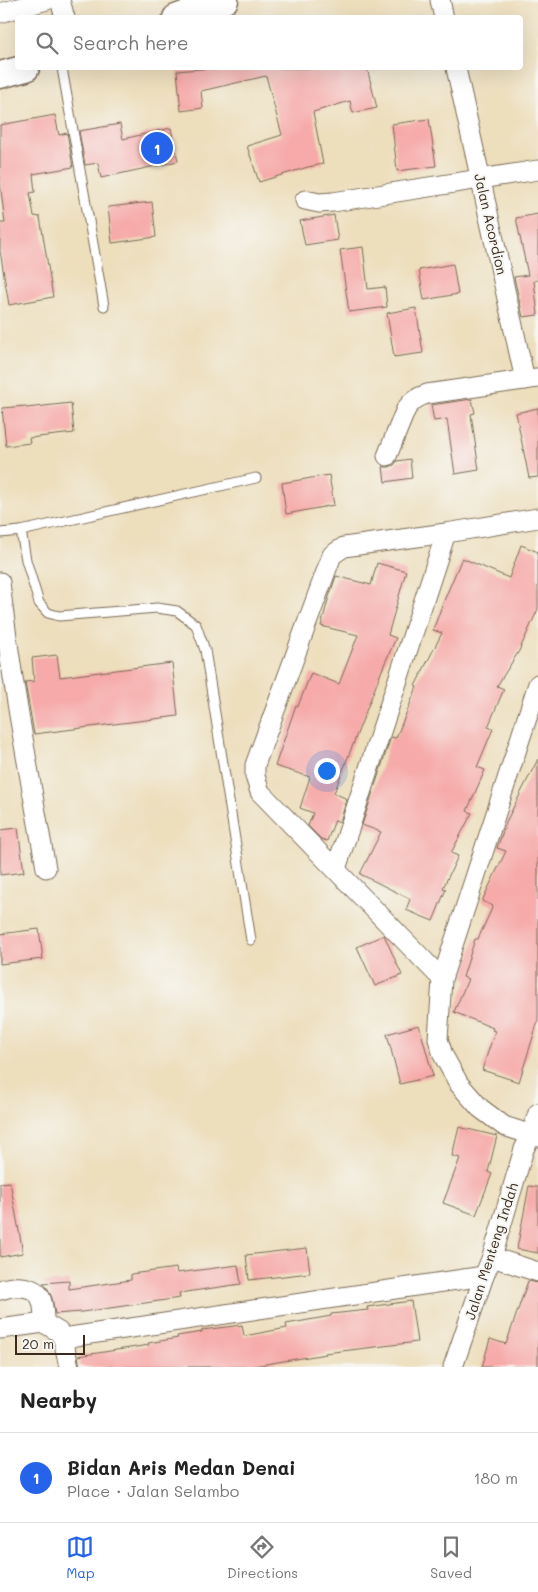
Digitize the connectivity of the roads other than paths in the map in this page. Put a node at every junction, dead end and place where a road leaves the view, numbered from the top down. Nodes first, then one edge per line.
1 (47, 0) edge
2 (60, 0) edge
3 (225, 0) edge
4 (440, 0) edge
5 (0, 13) edge
6 (64, 15) edge
7 (184, 15) edge
8 (443, 15) edge
9 (19, 70) edge
10 (62, 70) edge
11 (456, 70) edge
12 (0, 75) edge
13 (538, 170) edge
14 (481, 179) junction
15 (305, 200) dead end
16 (104, 306) dead end
17 (532, 379) edge
18 (387, 456) dead end
19 (256, 478) dead end
20 (538, 518) edge
21 (21, 531) junction
22 (446, 533) junction
23 (0, 534) edge
24 (0, 582) edge
25 (538, 684) edge
26 (46, 868) dead end
27 (336, 869) junction
28 (251, 940) dead end
29 (442, 979) junction
30 (538, 1113) edge
31 (534, 1136) edge
32 (492, 1257) junction
33 (538, 1272) edge
34 (484, 1276) junction
35 (0, 1290) edge
36 (44, 1323) junction
37 (0, 1329) edge
38 (63, 1338) junction
39 (69, 1367) edge
40 (453, 1367) edge

1 - 5 street
2 - 6 street
3 - 7 street
4 - 8 street
9 - 12 street
10 - 16 lane
11 - 14 street, Jalan Acordion
13 - 14 street
14 - 15 street
14 - 17 street, Jalan Acordion
17 - 18 street
19 - 21 lane
20 - 22 street
21 - 23 lane
21 - 28 lane
22 - 27 street
22 - 27 street
24 - 26 street
25 - 29 street
27 - 29 street
29 - 31 street
30 - 31 street, Jalan Menteng Indah
31 - 32 street, Jalan Menteng Indah
32 - 33 street
32 - 34 street, Jalan Menteng Indah
34 - 38 street
34 - 40 street, Jalan Menteng Indah
35 - 36 street
36 - 37 street
36 - 38 street
38 - 39 street

